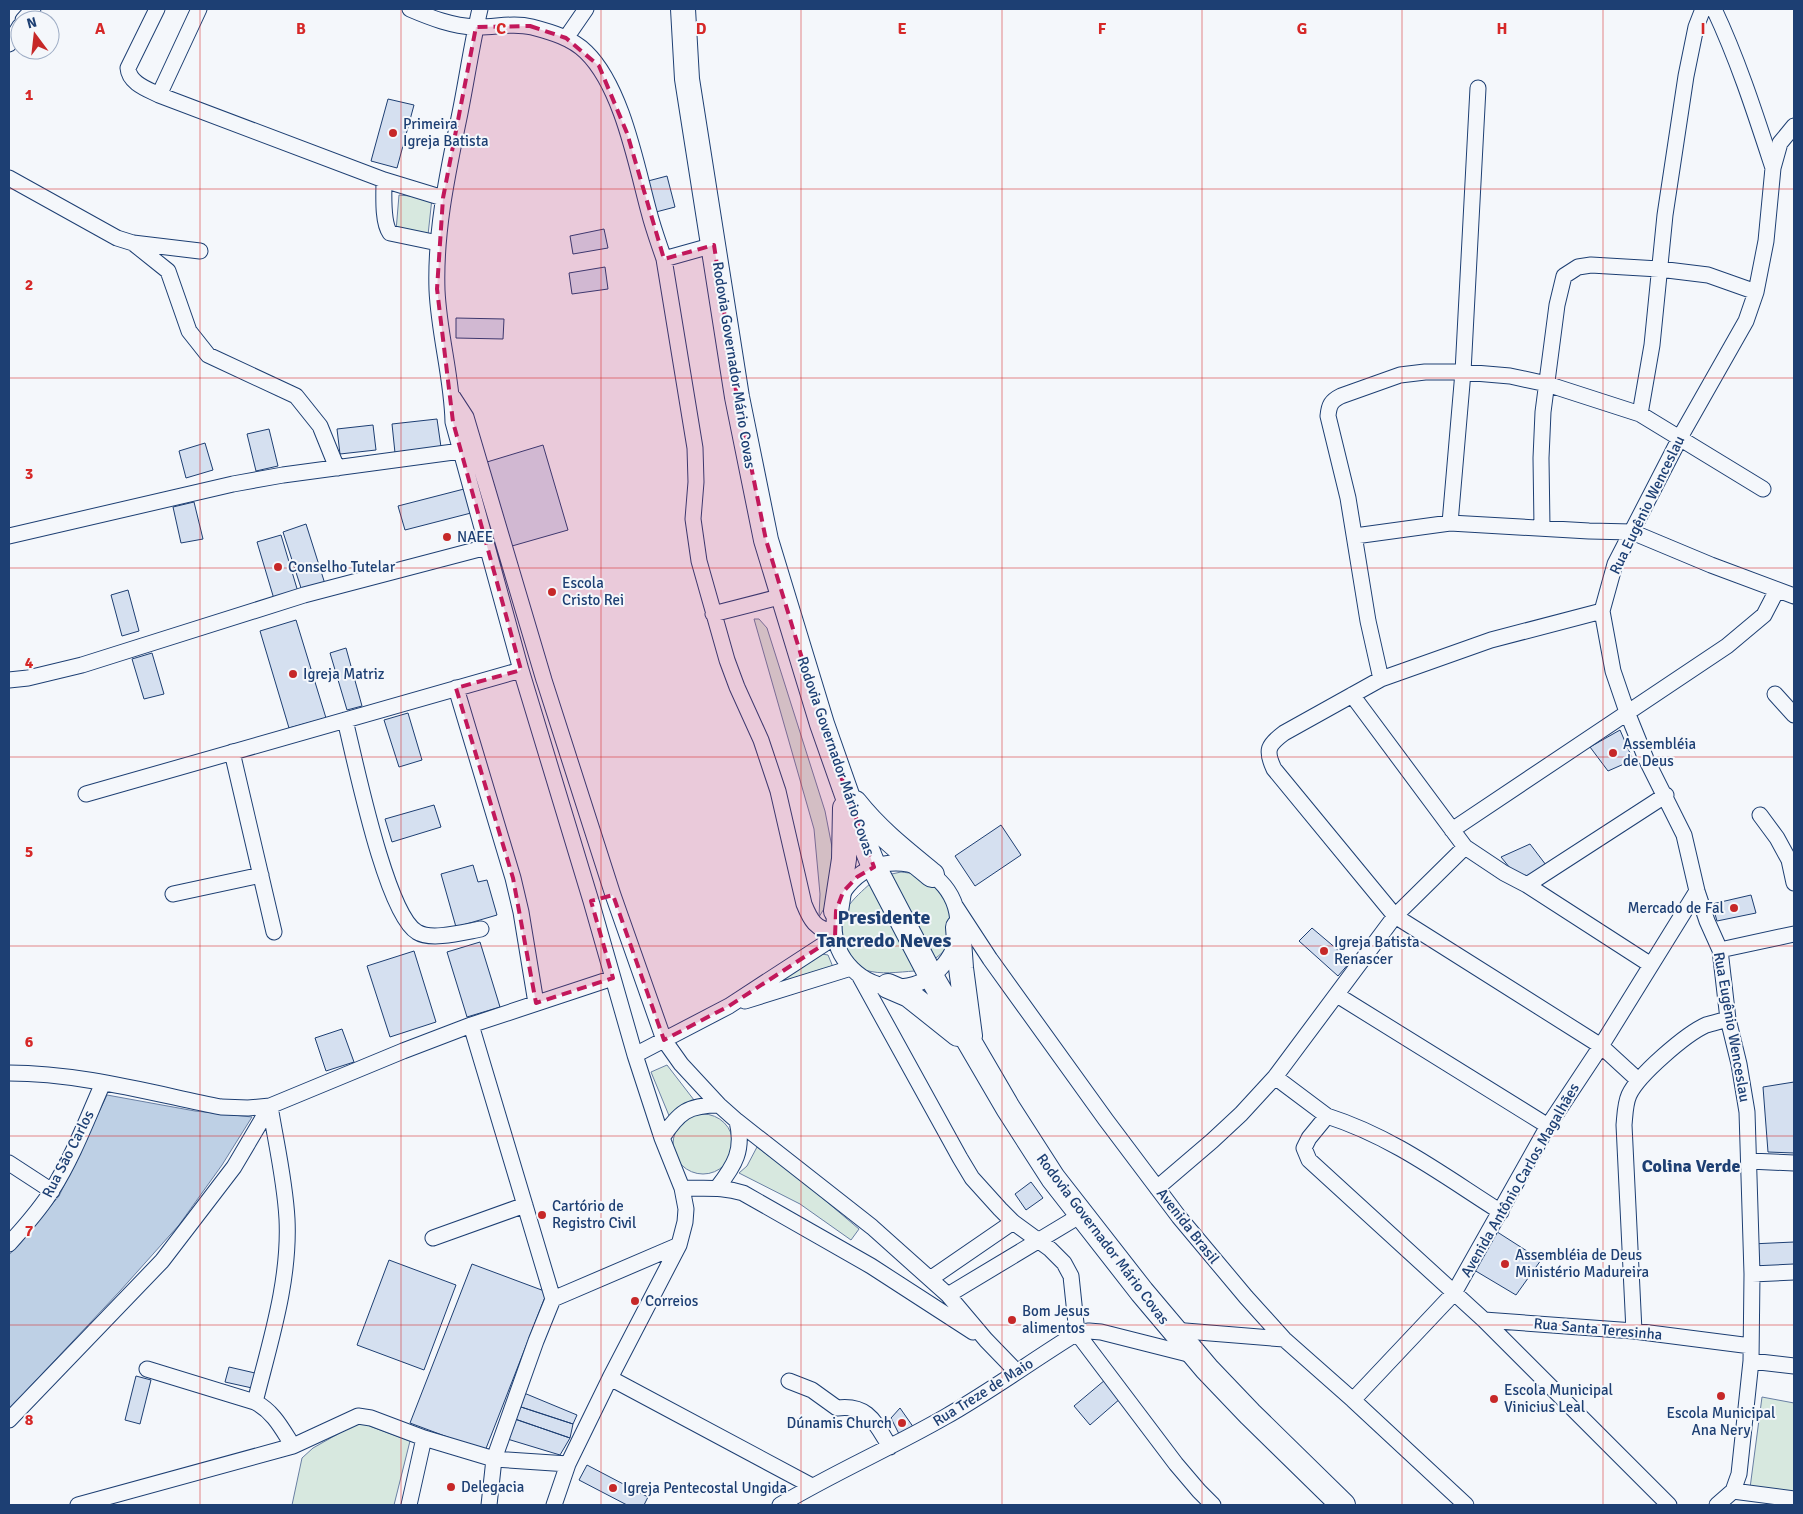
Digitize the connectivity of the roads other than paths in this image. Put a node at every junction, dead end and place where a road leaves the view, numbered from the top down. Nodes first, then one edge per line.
1 (157, 9) edge
2 (199, 9) edge
3 (410, 9) edge
4 (480, 9) edge
5 (586, 9) edge
6 (683, 9) edge
7 (1702, 9) edge
8 (1714, 9) edge
9 (476, 27) junction
10 (566, 38) junction
11 (1478, 88) dead end
12 (159, 95) junction
13 (1794, 126) edge
14 (1773, 168) junction
15 (9, 178) edge
16 (384, 180) junction
17 (443, 198) junction
18 (133, 243) junction
19 (438, 243) junction
20 (714, 245) junction
21 (200, 250) dead end
22 (664, 259) junction
23 (1659, 269) junction
24 (1756, 292) junction
25 (1463, 372) junction
26 (1547, 384) junction
27 (452, 395) junction
28 (1640, 414) junction
29 (1680, 438) junction
30 (461, 450) junction
31 (337, 468) junction
32 (1763, 489) dead end
33 (1450, 523) junction
34 (1542, 527) junction
35 (1632, 532) junction
36 (9, 536) edge
37 (1354, 536) junction
38 (487, 547) junction
39 (1777, 590) junction
40 (501, 596) junction
41 (783, 596) junction
42 (1794, 596) edge
43 (519, 597) junction
44 (1602, 611) junction
45 (713, 614) junction
46 (522, 670) junction
47 (1381, 679) junction
48 (9, 680) edge
49 (456, 688) junction
50 (1775, 694) dead end
51 (1352, 695) junction
52 (1627, 712) junction
53 (1794, 715) edge
54 (345, 720) junction
55 (232, 752) junction
56 (844, 788) junction
57 (86, 794) dead end
58 (1666, 795) junction
59 (1760, 815) dead end
60 (1452, 830) junction
61 (1465, 847) junction
62 (874, 867) junction
63 (932, 874) junction
64 (260, 875) junction
65 (1794, 883) edge
66 (1528, 885) junction
67 (1697, 891) junction
68 (173, 894) dead end
69 (613, 895) junction
70 (592, 901) junction
71 (1395, 916) junction
72 (957, 917) junction
73 (835, 926) junction
74 (481, 930) dead end
75 (274, 932) dead end
76 (1794, 934) edge
77 (1720, 950) junction
78 (1651, 965) junction
79 (855, 972) junction
80 (931, 976) junction
81 (613, 978) junction
82 (888, 986) junction
83 (1338, 995) junction
84 (536, 1003) junction
85 (729, 1006) junction
86 (1728, 1019) junction
87 (470, 1025) junction
88 (664, 1040) junction
89 (971, 1045) junction
90 (1601, 1046) junction
91 (635, 1055) junction
92 (9, 1073) edge
93 (1275, 1077) junction
94 (1638, 1080) junction
95 (103, 1083) junction
96 (719, 1105) junction
97 (270, 1106) junction
98 (1328, 1116) junction
99 (737, 1121) junction
100 (1548, 1126) junction
101 (662, 1138) junction
102 (1749, 1161) junction
103 (9, 1163) edge
104 (1794, 1163) edge
105 (682, 1188) junction
106 (717, 1188) junction
107 (1158, 1188) junction
108 (52, 1190) junction
109 (525, 1205) junction
110 (1501, 1212) junction
111 (1081, 1214) junction
112 (1013, 1222) junction
113 (433, 1238) dead end
114 (1038, 1242) junction
115 (9, 1244) edge
116 (679, 1245) junction
117 (1794, 1272) edge
118 (1752, 1274) junction
119 (930, 1280) junction
120 (1454, 1293) junction
121 (948, 1295) junction
122 (553, 1299) junction
123 (1484, 1320) junction
124 (1173, 1330) junction
125 (1634, 1332) junction
126 (1077, 1333) junction
127 (1284, 1339) junction
128 (986, 1340) junction
129 (1751, 1353) junction
130 (1196, 1356) junction
131 (1794, 1366) edge
132 (147, 1369) dead end
133 (1017, 1372) junction
134 (610, 1378) junction
135 (789, 1381) dead end
136 (1354, 1400) junction
137 (256, 1402) junction
138 (9, 1420) edge
139 (424, 1438) junction
140 (294, 1446) junction
141 (890, 1447) junction
142 (494, 1459) junction
143 (568, 1464) junction
144 (812, 1486) junction
145 (1733, 1491) junction
146 (1794, 1499) edge
147 (78, 1505) edge
148 (409, 1505) edge
149 (490, 1505) edge
150 (554, 1505) edge
151 (780, 1505) edge
152 (1213, 1505) edge
153 (1343, 1505) edge
154 (1466, 1505) edge
155 (1669, 1505) edge
156 (1717, 1505) edge

1 - 12 street
2 - 12 street
3 - 9 street
4 - 9 street
5 - 10 street
6 - 20 highway, Rodovia Governador Mário Covas
7 - 23 street
8 - 14 street
9 - 10 street
9 - 17 street
10 - 22 street
11 - 25 street
12 - 16 street
13 - 14 street, Rua Eugênio Wenceslau
14 - 24 street, Rua Eugênio Wenceslau
15 - 18 street
16 - 17 street
16 - 19 street
17 - 19 street
18 - 21 street
18 - 31 street
19 - 27 street
20 - 22 street
20 - 41 highway, Rodovia Governador Mário Covas
22 - 45 street
23 - 24 street
23 - 26 street
23 - 28 street
24 - 29 street, Rua Eugênio Wenceslau
25 - 26 street
25 - 33 street
25 - 37 street
26 - 28 street
26 - 34 street
27 - 30 street
27 - 43 street
28 - 29 street
29 - 32 street
29 - 35 street, Rua Eugênio Wenceslau
30 - 31 street
30 - 38 street
31 - 36 street
33 - 34 street
33 - 37 street
34 - 35 street
35 - 39 street
35 - 44 street, Rua Eugênio Wenceslau
37 - 47 street
38 - 40 street
38 - 48 street
39 - 42 street
39 - 52 street
40 - 43 street
40 - 46 street
41 - 45 street
41 - 56 highway, Rodovia Governador Mário Covas
43 - 69 street
44 - 47 street
44 - 52 street, Rua Eugênio Wenceslau
45 - 73 street
46 - 49 street
46 - 70 street
47 - 51 street
49 - 54 street
49 - 84 street
50 - 53 street
51 - 60 street
51 - 71 street
52 - 58 street, Rua Eugênio Wenceslau
52 - 60 street
54 - 55 street
54 - 74 street
55 - 57 street
55 - 64 street
56 - 62 highway, Rodovia Governador Mário Covas
56 - 63 highway
56 - 73 highway
58 - 66 street
58 - 67 street, Rua Eugênio Wenceslau
59 - 65 street
60 - 61 street
61 - 66 street
61 - 71 street
62 - 63 street
62 - 73 street
62 - 80 highway, Rodovia Governador Mário Covas
63 - 72 street, Avenida Brasil
64 - 68 street
64 - 75 street
66 - 78 street
67 - 77 street, Rua Eugênio Wenceslau
67 - 78 street, Avenida Antônio Carlos Magalhães
69 - 70 street
69 - 88 street
70 - 81 street
71 - 83 street
71 - 90 street
72 - 80 street
72 - 89 highway
72 - 107 street, Avenida Brasil
73 - 79 street
73 - 85 street
76 - 77 street
77 - 86 street, Rua Eugênio Wenceslau
78 - 90 street, Avenida Antônio Carlos Magalhães
79 - 82 street
79 - 85 street
79 - 112 street
80 - 82 street
80 - 89 highway, Rodovia Governador Mário Covas
81 - 84 street
81 - 91 street
82 - 89 highway
83 - 93 street
83 - 100 street
84 - 87 street
85 - 88 street
86 - 94 street
86 - 102 street, Rua Eugênio Wenceslau
87 - 97 street
87 - 109 street
88 - 91 street
88 - 96 street
89 - 111 highway, Rodovia Governador Mário Covas
90 - 94 street
90 - 100 street, Avenida Antônio Carlos Magalhães
91 - 101 street
92 - 95 street
93 - 98 street
93 - 107 street
94 - 125 street
95 - 97 street
95 - 108 street, Rua São Carlos
96 - 99 street
96 - 101 street
97 - 137 street
97 - 138 street
98 - 110 street
98 - 120 street
99 - 106 street
99 - 119 street
100 - 110 street, Avenida Antônio Carlos Magalhães
101 - 105 street
102 - 104 street
102 - 118 street, Rua Eugênio Wenceslau
103 - 108 street
105 - 106 street
105 - 116 street
106 - 128 street
107 - 127 street, Avenida Brasil
108 - 115 street, Rua São Carlos
109 - 113 street
109 - 122 street
110 - 120 street, Avenida Antônio Carlos Magalhães
111 - 114 street
111 - 124 highway, Rodovia Governador Mário Covas
112 - 114 street
112 - 119 street
114 - 121 street
114 - 126 street
116 - 122 street
116 - 134 street
117 - 118 street
118 - 129 street, Rua Eugênio Wenceslau
119 - 121 street
120 - 123 street
120 - 136 street, Avenida Antônio Carlos Magalhães
121 - 128 street
122 - 142 street
123 - 125 street, Rua Santa Teresinha
123 - 155 street
124 - 127 street
124 - 130 highway, Rodovia Governador Mário Covas
125 - 129 street, Rua Santa Teresinha
126 - 130 street
126 - 133 street, Rua Treze de Maio
126 - 152 street
127 - 136 street, Avenida Brasil
128 - 133 street
129 - 131 street, Rua Santa Teresinha
129 - 145 street, Rua Eugênio Wenceslau
130 - 153 highway, Rodovia Governador Mário Covas
132 - 137 street
133 - 141 street, Rua Treze de Maio
134 - 143 street
134 - 144 street
135 - 141 street
136 - 154 street, Avenida Brasil
137 - 140 street
139 - 140 street
139 - 142 street
139 - 148 street
140 - 147 street
141 - 144 street, Rua Treze de Maio
142 - 143 street
142 - 149 street
143 - 150 street
144 - 151 street, Rua Treze de Maio
145 - 146 street
145 - 156 street

